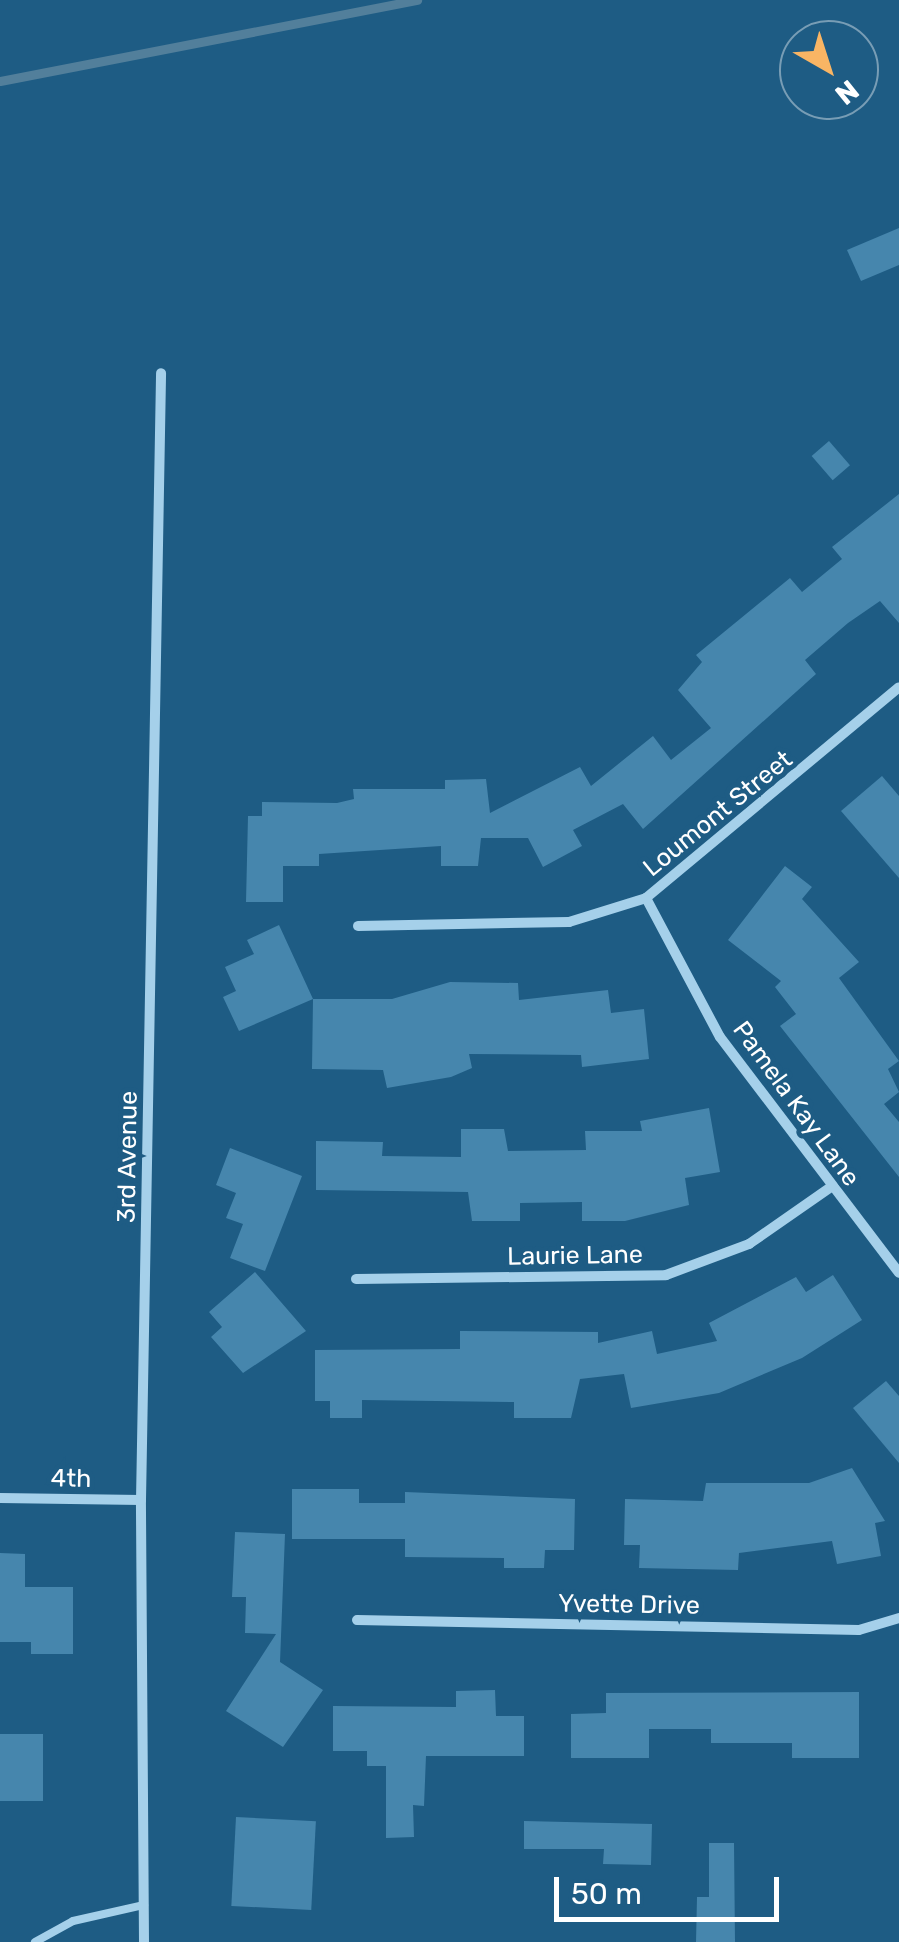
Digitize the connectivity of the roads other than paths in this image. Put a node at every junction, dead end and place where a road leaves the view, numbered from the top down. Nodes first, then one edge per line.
1 (162, 374) dead end
2 (899, 688) edge
3 (646, 898) junction
4 (358, 926) dead end
5 (831, 1187) junction
6 (899, 1273) edge
7 (356, 1279) dead end
8 (0, 1498) edge
9 (141, 1500) junction
10 (899, 1618) edge
11 (357, 1620) dead end
12 (144, 1905) junction
13 (35, 1942) edge
14 (144, 1942) edge

1 - 9 street, 3rd Avenue
2 - 3 street, Loumont Street
3 - 4 street, Loumont Street
3 - 5 street, Pamela Kay Lane
5 - 6 street, Pamela Kay Lane
5 - 7 street, Laurie Lane
8 - 9 street, 4th
9 - 12 street, 3rd Avenue
10 - 11 street, Yvette Drive
12 - 13 lane
12 - 14 street, 3rd Avenue

